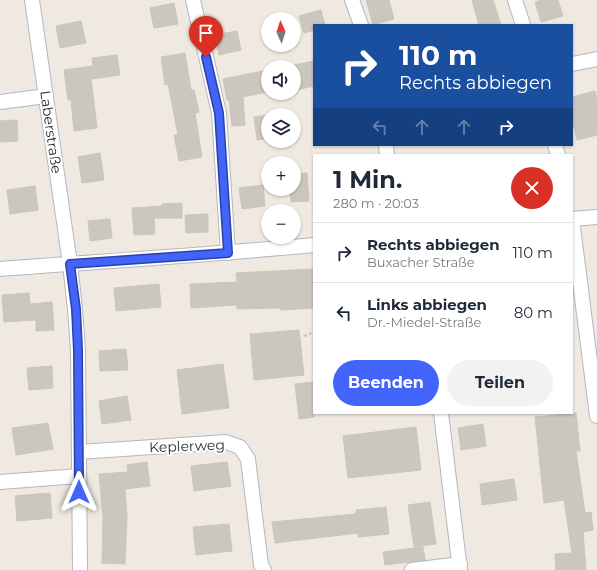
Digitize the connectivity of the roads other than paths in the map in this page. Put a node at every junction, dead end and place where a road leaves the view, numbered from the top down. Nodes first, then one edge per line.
1 (32, 0) edge
2 (193, 0) edge
3 (352, 0) edge
4 (515, 0) edge
5 (361, 24) edge
6 (523, 24) edge
7 (597, 59) edge
8 (573, 64) edge
9 (46, 96) junction
10 (0, 102) edge
11 (597, 217) edge
12 (573, 219) edge
13 (573, 227) edge
14 (313, 244) edge
15 (228, 253) junction
16 (70, 264) junction
17 (0, 269) edge
18 (597, 408) edge
19 (442, 414) edge
20 (79, 452) junction
21 (79, 476) junction
22 (0, 482) edge
23 (460, 567) edge
24 (80, 570) edge
25 (264, 570) edge
26 (412, 570) edge

1 - 9 street, Laberstraße
2 - 15 street
3 - 5 street
4 - 6 street
7 - 8 street
9 - 10 street
9 - 16 street, Laberstraße
11 - 12 street
13 - 18 street
14 - 15 street
15 - 16 street
16 - 17 street
16 - 20 street, Laberstraße
19 - 23 street
20 - 21 street, Laberstraße
20 - 25 street, Keplerweg
21 - 22 street
21 - 24 street, Laberstraße
23 - 26 street

